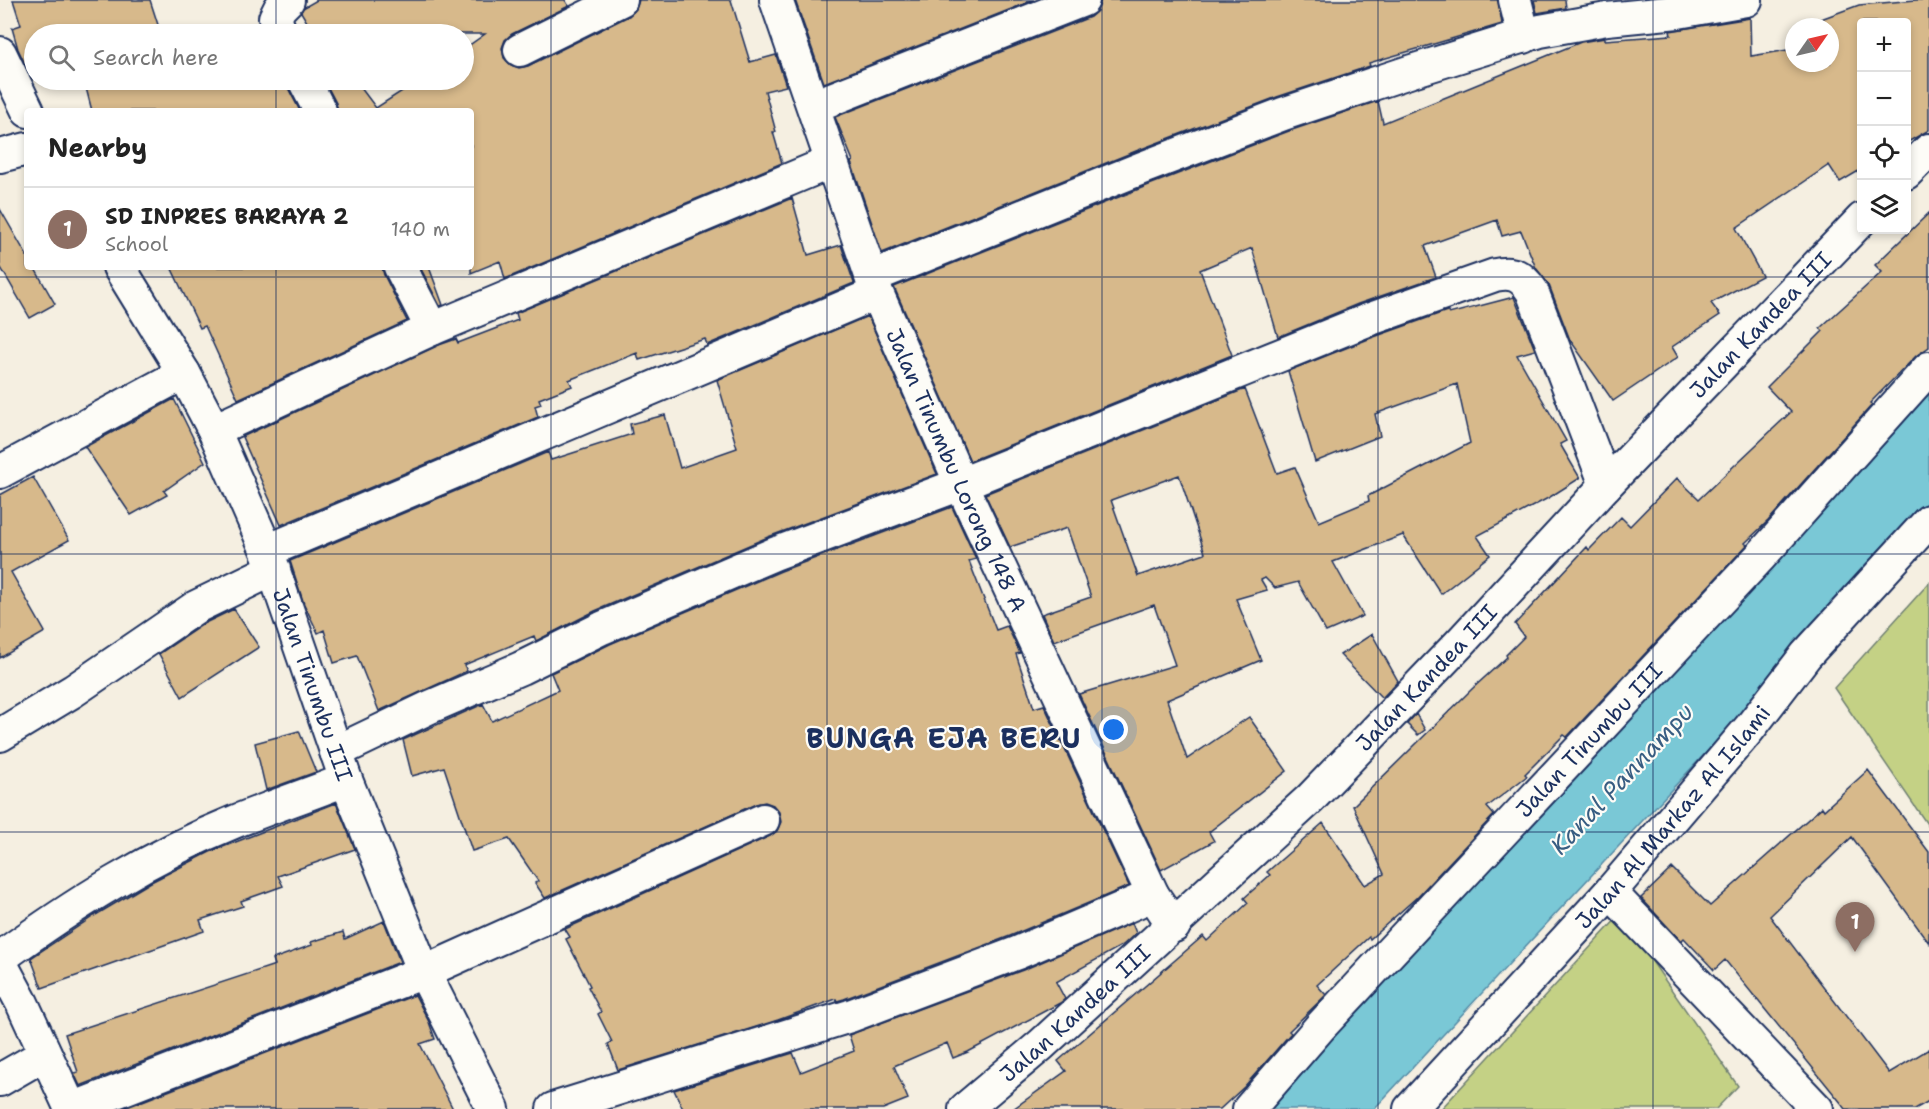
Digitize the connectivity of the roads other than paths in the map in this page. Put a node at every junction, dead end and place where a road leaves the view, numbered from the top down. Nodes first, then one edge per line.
1 (288, 0) edge
2 (621, 0) edge
3 (776, 0) edge
4 (1083, 0) edge
5 (1515, 0) edge
6 (1746, 0) edge
7 (277, 24) edge
8 (1524, 36) junction
9 (520, 50) dead end
10 (0, 53) edge
11 (309, 90) edge
12 (814, 106) junction
13 (27, 108) edge
14 (318, 108) edge
15 (24, 150) edge
16 (1929, 150) edge
17 (0, 156) edge
18 (831, 162) junction
19 (1911, 168) edge
20 (1857, 224) edge
21 (121, 270) edge
22 (402, 270) edge
23 (874, 285) junction
24 (432, 329) junction
25 (1929, 369) edge
26 (184, 373) junction
27 (214, 430) junction
28 (0, 472) edge
29 (961, 484) junction
30 (1606, 485) junction
31 (1929, 521) edge
32 (271, 560) junction
33 (0, 735) edge
34 (341, 766) junction
35 (763, 819) dead end
36 (1610, 892) junction
37 (1153, 895) junction
38 (1174, 926) junction
39 (0, 960) edge
40 (424, 972) junction
41 (45, 1054) junction
42 (0, 1080) edge
43 (71, 1109) edge
44 (493, 1109) edge
45 (553, 1109) edge
46 (965, 1109) edge
47 (1249, 1109) edge
48 (1410, 1109) edge
49 (1817, 1109) edge

1 - 7 street
2 - 9 street
3 - 12 street, Jalan Tinumbu Lorong 148 A
4 - 12 street
5 - 8 street
6 - 8 street
8 - 23 street
10 - 13 street
11 - 14 street
12 - 18 street, Jalan Tinumbu Lorong 148 A
15 - 17 street
16 - 19 street
18 - 23 street, Jalan Tinumbu Lorong 148 A
18 - 24 street
20 - 30 street, Jalan Kandea III
21 - 26 street, Jalan Tinumbu III
22 - 24 street
23 - 29 street, Jalan Tinumbu Lorong 148 A
23 - 32 street
24 - 27 street
25 - 47 street, Jalan Tinumbu III
26 - 27 street, Jalan Tinumbu III
26 - 28 street
27 - 32 street, Jalan Tinumbu III
29 - 30 street
29 - 34 street
29 - 37 street, Jalan Tinumbu Lorong 148 A
30 - 38 street, Jalan Kandea III
31 - 36 street, Jalan Al Markaz Al Islami
32 - 33 street
32 - 34 street, Jalan Tinumbu III
34 - 39 street
34 - 40 street, Jalan Tinumbu III
35 - 40 street
36 - 48 street, Jalan Al Markaz Al Islami
36 - 49 street
37 - 38 street, Jalan Tinumbu Lorong 148 A
37 - 45 street
38 - 46 street, Jalan Kandea III
39 - 41 street
40 - 43 street
40 - 44 street, Jalan Tinumbu III
41 - 42 street
41 - 43 street

